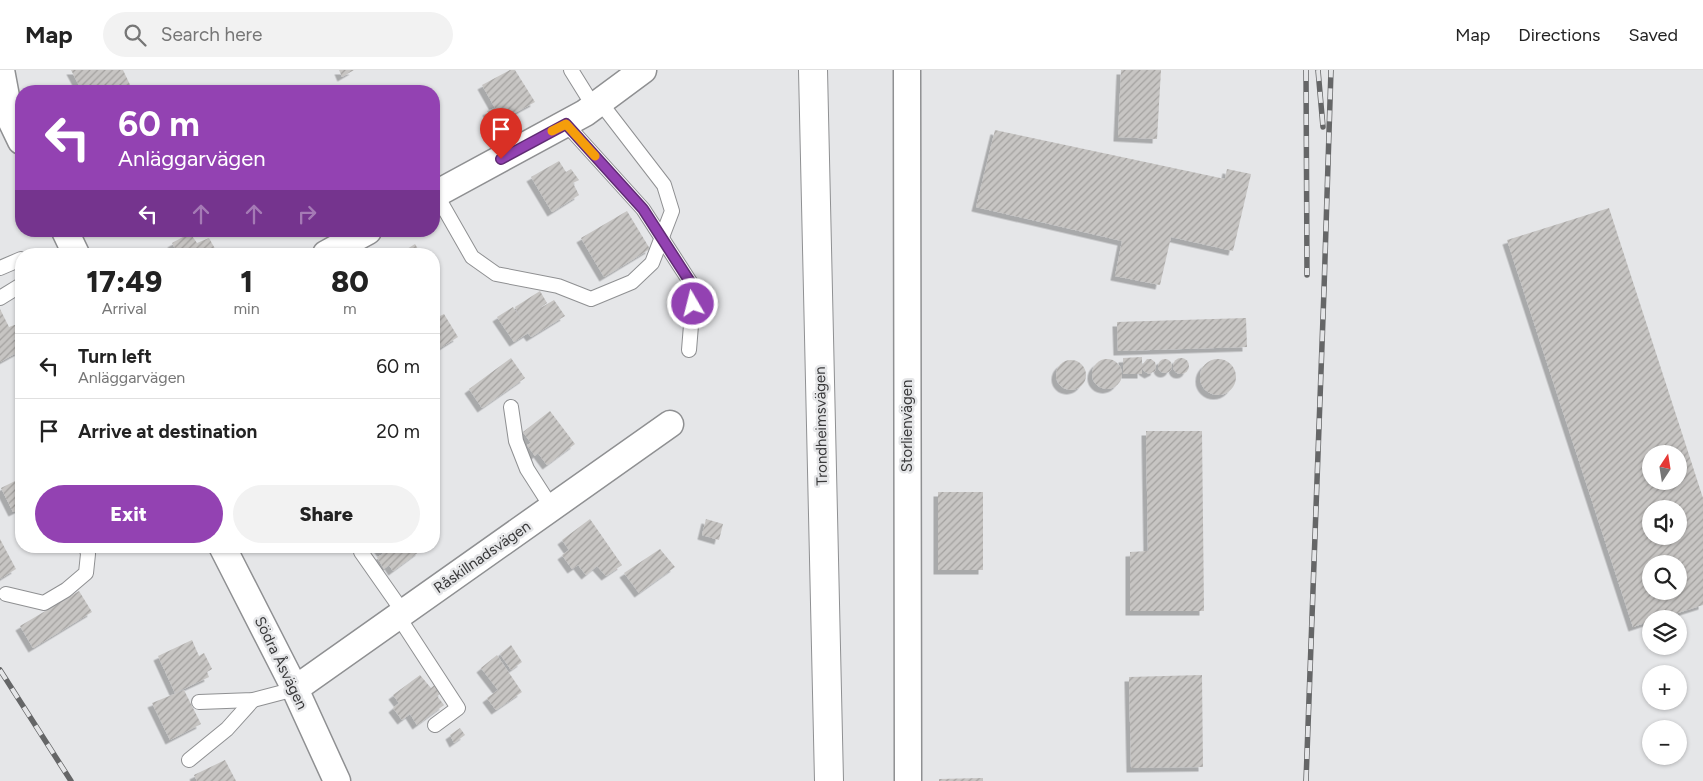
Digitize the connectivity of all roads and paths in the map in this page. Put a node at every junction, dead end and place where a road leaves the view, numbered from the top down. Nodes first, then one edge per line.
1 (1, 70) edge
2 (571, 70) edge
3 (643, 70) edge
4 (813, 70) edge
5 (907, 70) edge
6 (597, 104) junction
7 (566, 124) junction
8 (15, 128) edge
9 (440, 192) edge
10 (440, 203) edge
11 (357, 237) edge
12 (662, 237) junction
13 (337, 248) edge
14 (15, 262) edge
15 (0, 268) edge
16 (15, 289) edge
17 (0, 298) edge
18 (689, 350) dead end
19 (511, 407) dead end
20 (670, 424) dead end
21 (552, 508) junction
22 (88, 553) edge
23 (226, 553) edge
24 (362, 553) edge
25 (6, 594) dead end
26 (401, 614) junction
27 (295, 689) junction
28 (253, 700) junction
29 (199, 702) dead end
30 (435, 725) dead end
31 (189, 760) dead end
32 (337, 781) edge
33 (829, 781) edge
34 (908, 781) edge

1 - 8 street
2 - 6 lane
3 - 6 street
4 - 33 main road, Trondheimsvägen
5 - 34 street, Storlienvägen
6 - 7 street
6 - 12 lane
7 - 9 street
7 - 12 lane
10 - 12 lane
11 - 13 street
12 - 18 lane
14 - 15 lane
16 - 17 lane
19 - 21 lane
20 - 21 street, Råskillnadsvägen
21 - 26 street, Råskillnadsvägen
22 - 25 lane
23 - 27 street, Södra Åsvägen
24 - 26 lane
26 - 27 street, Råskillnadsvägen
26 - 30 lane
27 - 28 lane
27 - 32 street, Södra Åsvägen
28 - 29 lane
28 - 31 lane

